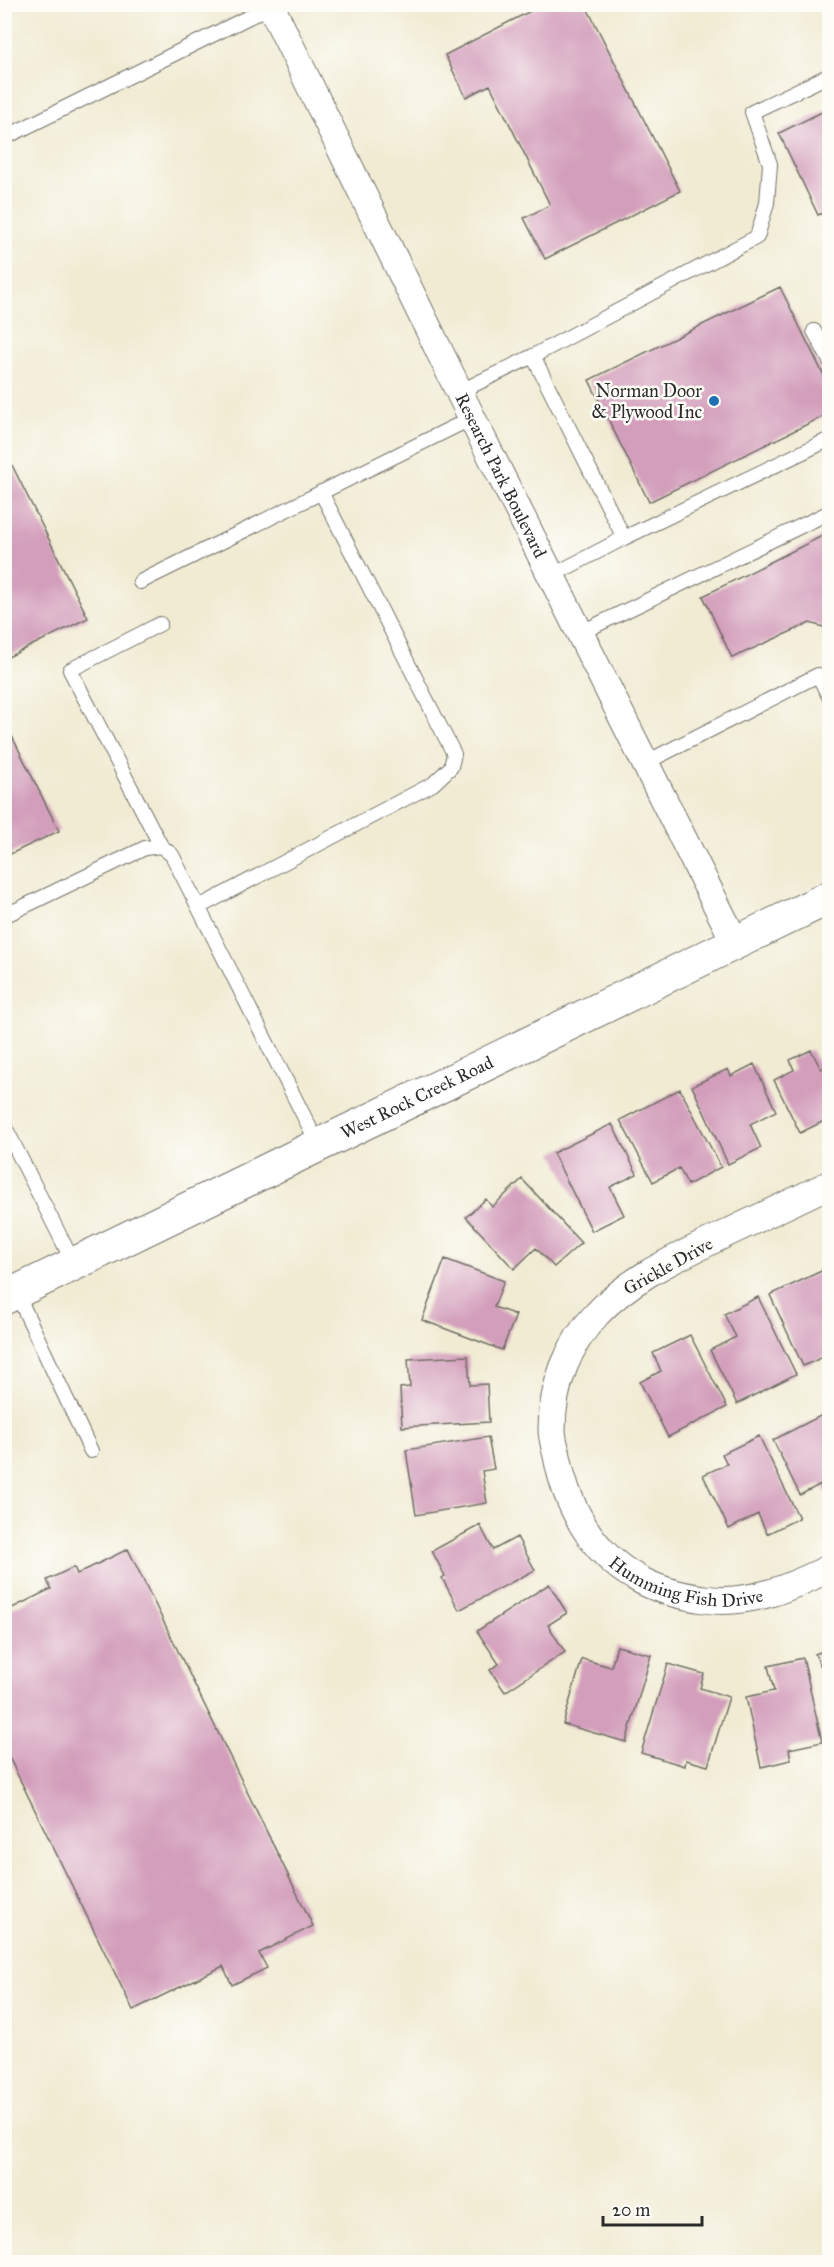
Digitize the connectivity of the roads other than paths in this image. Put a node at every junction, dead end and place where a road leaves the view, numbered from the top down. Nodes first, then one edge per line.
1 (270, 5) edge
2 (830, 75) edge
3 (4, 138) edge
4 (814, 332) dead end
5 (533, 356) junction
6 (830, 361) edge
7 (459, 392) junction
8 (472, 418) junction
9 (830, 439) edge
10 (321, 492) junction
11 (830, 512) edge
12 (624, 538) junction
13 (551, 576) junction
14 (140, 582) dead end
15 (160, 624) dead end
16 (580, 633) junction
17 (830, 698) edge
18 (645, 763) junction
19 (161, 846) junction
20 (830, 897) edge
21 (199, 907) junction
22 (4, 916) edge
23 (736, 944) junction
24 (4, 1125) edge
25 (319, 1146) junction
26 (830, 1184) edge
27 (75, 1264) junction
28 (10, 1295) edge
29 (91, 1451) dead end
30 (570, 1502) joint
31 (830, 1568) edge

1 - 3 lane
1 - 7 street, Research Park Boulevard
2 - 5 lane
4 - 6 lane
5 - 7 lane
5 - 12 lane
7 - 8 street, Research Park Boulevard
8 - 10 lane
8 - 13 street, Research Park Boulevard
9 - 12 lane
10 - 14 lane
10 - 21 lane
11 - 16 lane
12 - 13 lane
13 - 16 street, Research Park Boulevard
15 - 19 lane
16 - 18 street, Research Park Boulevard
17 - 18 lane
18 - 23 street, Research Park Boulevard
19 - 21 lane
19 - 22 lane
20 - 23 main road, West Rock Creek Road
21 - 25 lane
23 - 25 main road, West Rock Creek Road
24 - 27 lane
25 - 27 main road, West Rock Creek Road
26 - 30 street, Grickle Drive
27 - 28 main road, West Rock Creek Road
28 - 29 lane
30 - 31 street, Humming Fish Drive

